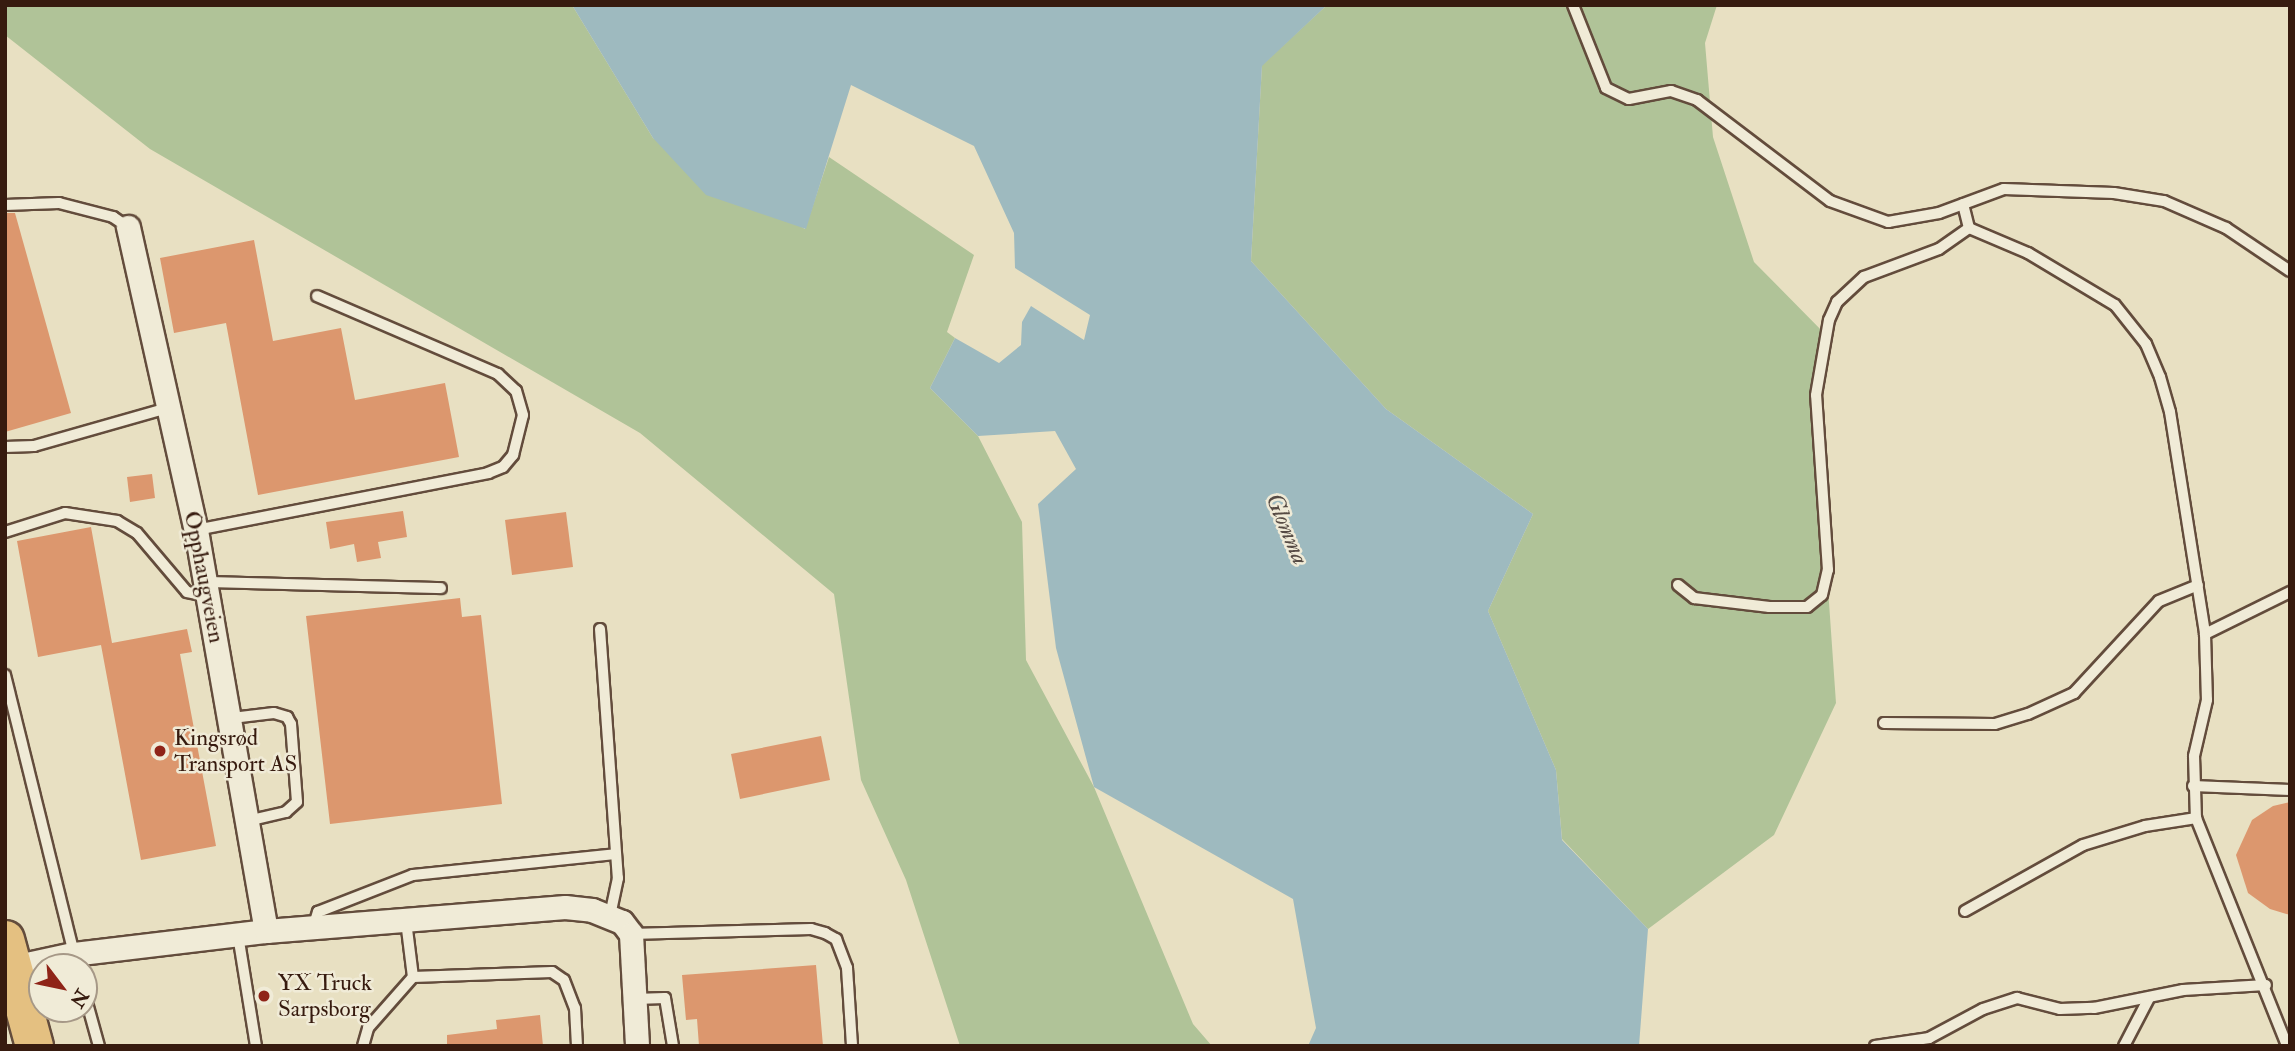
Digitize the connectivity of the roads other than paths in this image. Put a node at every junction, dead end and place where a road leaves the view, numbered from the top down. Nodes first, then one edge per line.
1 (1573, 5) edge
2 (1962, 204) junction
3 (5, 205) edge
4 (128, 227) joint
5 (1969, 228) junction
6 (2290, 271) edge
7 (317, 296) dead end
8 (167, 408) junction
9 (5, 447) edge
10 (196, 530) junction
11 (5, 532) edge
12 (1678, 585) dead end
13 (2198, 585) junction
14 (441, 588) dead end
15 (205, 589) junction
16 (2290, 592) edge
17 (600, 629) dead end
18 (2205, 635) junction
19 (5, 675) edge
20 (232, 718) junction
21 (1884, 723) dead end
22 (2193, 786) junction
23 (2290, 790) edge
24 (2196, 818) junction
25 (250, 820) junction
26 (615, 854) junction
27 (1965, 911) dead end
28 (610, 916) junction
29 (406, 921) junction
30 (313, 928) junction
31 (266, 931) junction
32 (631, 934) junction
33 (238, 935) junction
34 (9, 953) edge
35 (73, 953) edge
36 (28, 955) edge
37 (98, 957) edge
38 (413, 976) junction
39 (2266, 985) junction
40 (2149, 998) junction
41 (635, 999) junction
42 (93, 1023) edge
43 (34, 1046) edge
44 (99, 1046) edge
45 (256, 1046) edge
46 (363, 1046) edge
47 (577, 1046) edge
48 (637, 1046) edge
49 (673, 1046) edge
50 (852, 1046) edge
51 (1875, 1046) edge
52 (2124, 1046) edge
53 (2287, 1046) edge

1 - 2 lane
2 - 5 lane
2 - 6 lane
3 - 4 lane
4 - 8 street, Opphaugveien
5 - 12 lane
5 - 13 lane
7 - 10 lane
8 - 9 lane
8 - 10 street, Opphaugveien
10 - 15 street, Opphaugveien
11 - 15 lane
13 - 18 lane
13 - 21 lane
14 - 15 lane
15 - 20 street, Opphaugveien
16 - 18 lane
17 - 26 lane
18 - 22 lane
19 - 35 lane
20 - 25 street, Opphaugveien
20 - 25 lane
22 - 23 lane
22 - 24 lane
24 - 27 lane
24 - 39 lane
25 - 31 street, Opphaugveien
26 - 28 lane
26 - 30 lane
28 - 29 street
28 - 32 street
29 - 30 street
29 - 38 lane
30 - 31 street
31 - 33 street
32 - 41 street
32 - 50 lane
33 - 37 street
33 - 45 lane
34 - 36 street
34 - 43 highway
38 - 46 lane
38 - 47 lane
39 - 40 lane
39 - 53 lane
40 - 51 lane
40 - 52 lane
41 - 48 street
41 - 49 lane
42 - 44 lane

